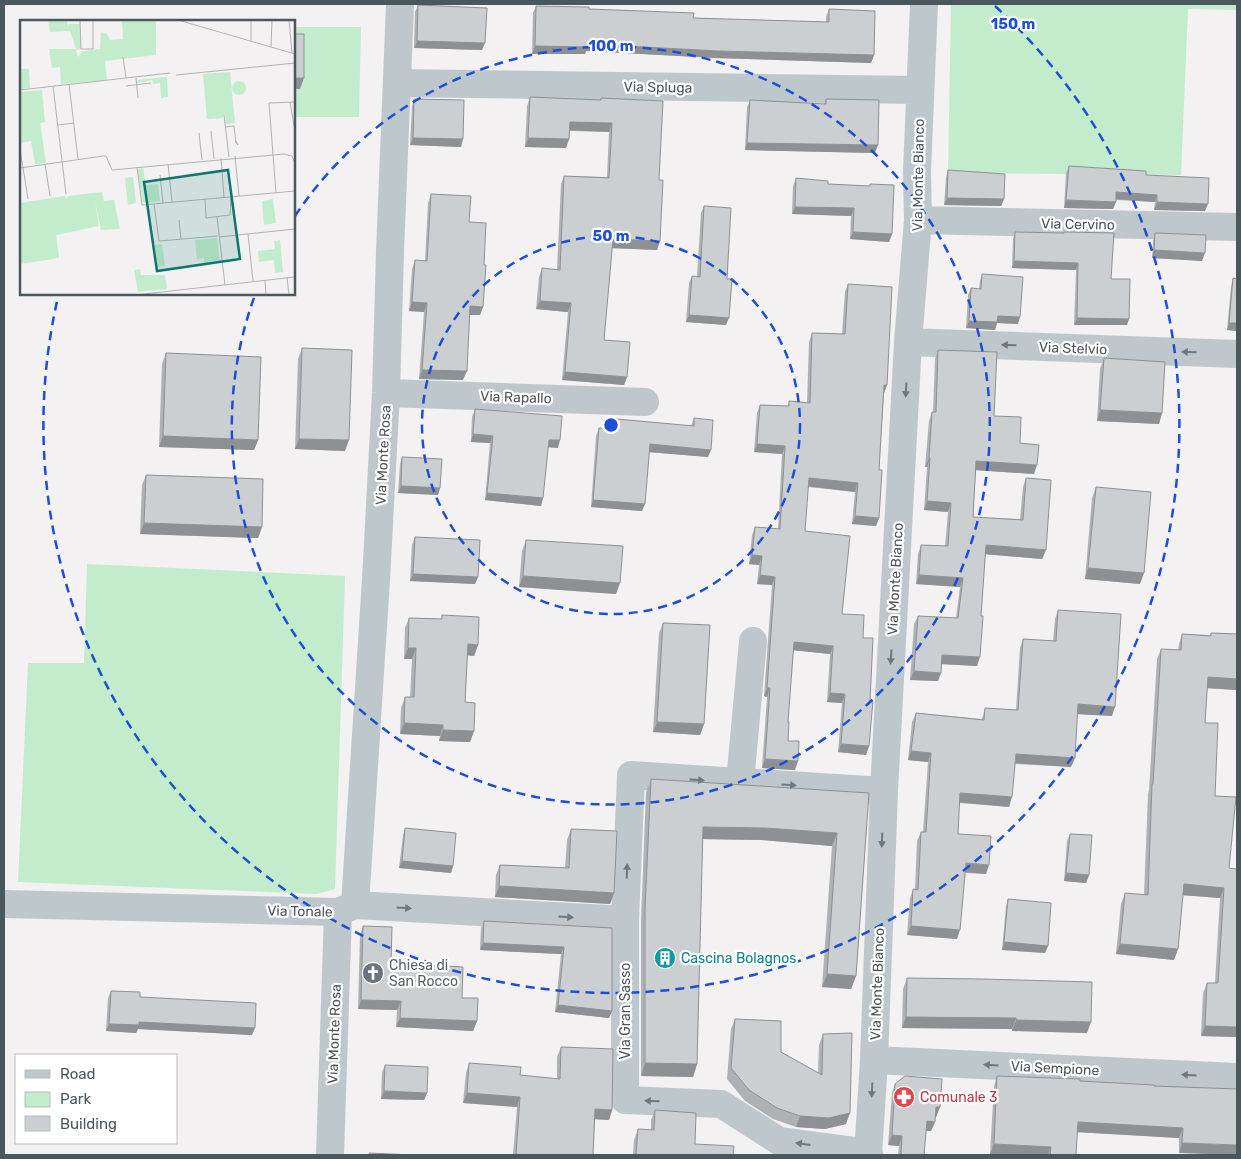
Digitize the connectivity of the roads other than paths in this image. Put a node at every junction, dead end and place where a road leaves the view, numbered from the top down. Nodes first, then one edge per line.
1 (400, 4) edge
2 (924, 4) edge
3 (397, 83) junction
4 (919, 90) junction
5 (918, 220) junction
6 (1237, 227) edge
7 (908, 342) junction
8 (1237, 354) edge
9 (386, 393) junction
10 (645, 402) dead end
11 (753, 642) dead end
12 (740, 782) junction
13 (884, 791) junction
14 (4, 904) edge
15 (346, 909) junction
16 (625, 920) junction
17 (874, 1060) junction
18 (1237, 1077) edge
19 (869, 1154) edge
20 (330, 1155) edge

1 - 3 street, Via Monte Rosa
2 - 4 street, Via Monte Bianco
3 - 4 street, Via Spluga
3 - 9 street, Via Monte Rosa
4 - 5 street, Via Monte Bianco
5 - 6 street, Via Cervino
5 - 7 street, Via Monte Bianco
8 -> 7 street, Via Stelvio
7 -> 13 street, Via Monte Bianco
9 - 10 street, Via Rapallo
9 - 15 street, Via Monte Rosa
11 - 12 street
12 -> 13 street
16 -> 12 street, Via Gran Sasso
13 -> 17 street, Via Monte Bianco
14 - 15 street, Via Tonale
15 -> 16 street, Via Tonale
15 - 20 street, Via Monte Rosa
19 -> 16 street, Via Gran Sasso
18 -> 17 street, Via Sempione
17 -> 19 street, Via Monte Bianco

